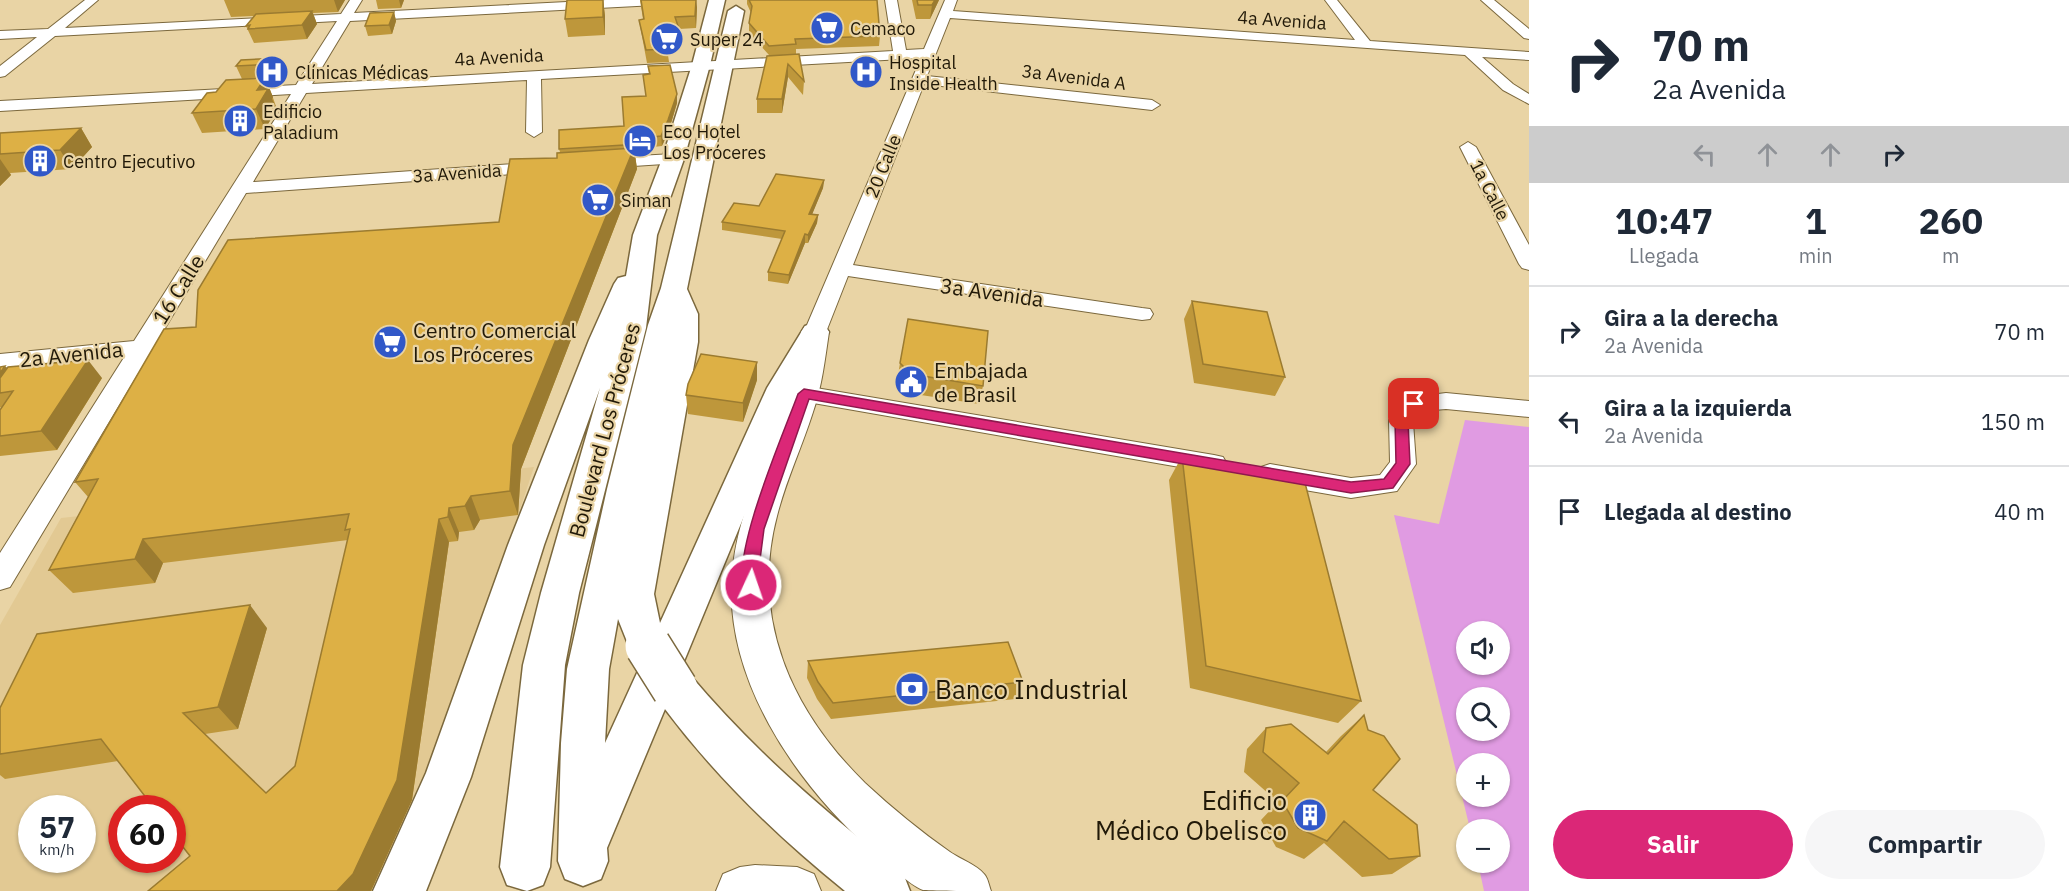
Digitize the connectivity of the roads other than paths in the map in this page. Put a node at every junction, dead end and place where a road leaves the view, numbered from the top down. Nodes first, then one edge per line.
1 (92, 0) edge
2 (675, 0) edge
3 (717, 0) edge
4 (738, 0) edge
5 (891, 0) edge
6 (951, 0) edge
7 (1331, 0) edge
8 (1487, 0) edge
9 (476, 5) edge
10 (350, 9) edge
11 (945, 14) junction
12 (51, 33) junction
13 (0, 35) edge
14 (1529, 35) edge
15 (1367, 46) junction
16 (1468, 52) junction
17 (900, 53) junction
18 (929, 53) junction
19 (1529, 56) edge
20 (725, 64) junction
21 (701, 65) junction
22 (0, 73) edge
23 (534, 75) junction
24 (919, 79) junction
25 (301, 88) junction
26 (1529, 100) edge
27 (1152, 105) dead end
28 (0, 106) edge
29 (534, 132) dead end
30 (1468, 147) dead end
31 (673, 159) junction
32 (590, 164) edge
33 (554, 167) edge
34 (240, 188) junction
35 (645, 235) junction
36 (1529, 264) edge
37 (841, 270) junction
38 (674, 288) junction
39 (1142, 314) dead end
40 (815, 332) junction
41 (142, 347) junction
42 (0, 361) edge
43 (804, 394) junction
44 (1529, 409) edge
45 (0, 578) edge
46 (525, 867) dead end
47 (398, 891) edge
48 (740, 891) edge
49 (797, 891) edge
50 (885, 891) edge
51 (967, 891) edge

1 - 12 street
2 - 9 street
3 - 21 highway, Boulevard Los Próceres
4 - 20 highway, Boulevard Los Próceres
5 - 17 street
6 - 11 street, 20 Calle
7 - 15 street
8 - 14 street
9 - 10 street
10 - 12 street
10 - 25 street, 16 Calle
11 - 15 street, 4a Avenida
11 - 18 street, 20 Calle
12 - 13 street
12 - 22 street
15 - 16 street, 4a Avenida
16 - 19 street, 4a Avenida
16 - 26 street
17 - 18 street, 4a Avenida
17 - 20 street, 4a Avenida
18 - 24 street, 20 Calle
20 - 21 street, 4a Avenida
20 - 38 highway, Boulevard Los Próceres
21 - 23 street, 4a Avenida
21 - 31 highway, Boulevard Los Próceres
23 - 25 street, 4a Avenida
23 - 29 street
24 - 27 street, 3a Avenida A
24 - 37 street, 20 Calle
25 - 28 street, 4a Avenida
25 - 34 street, 16 Calle
30 - 36 street, 1a Calle
31 - 32 street
31 - 35 highway, Boulevard Los Próceres
33 - 34 street, 3a Avenida
34 - 41 street, 16 Calle
35 - 46 highway, Boulevard Los Próceres
35 - 47 highway
37 - 39 street, 3a Avenida
37 - 40 street, 20 Calle
38 - 40 highway, Boulevard Los Próceres
38 - 50 highway, bridge
40 - 43 main road
41 - 42 street, 2a Avenida
41 - 45 street, 16 Calle
43 - 44 street
43 - 51 main road
48 - 49 main road

